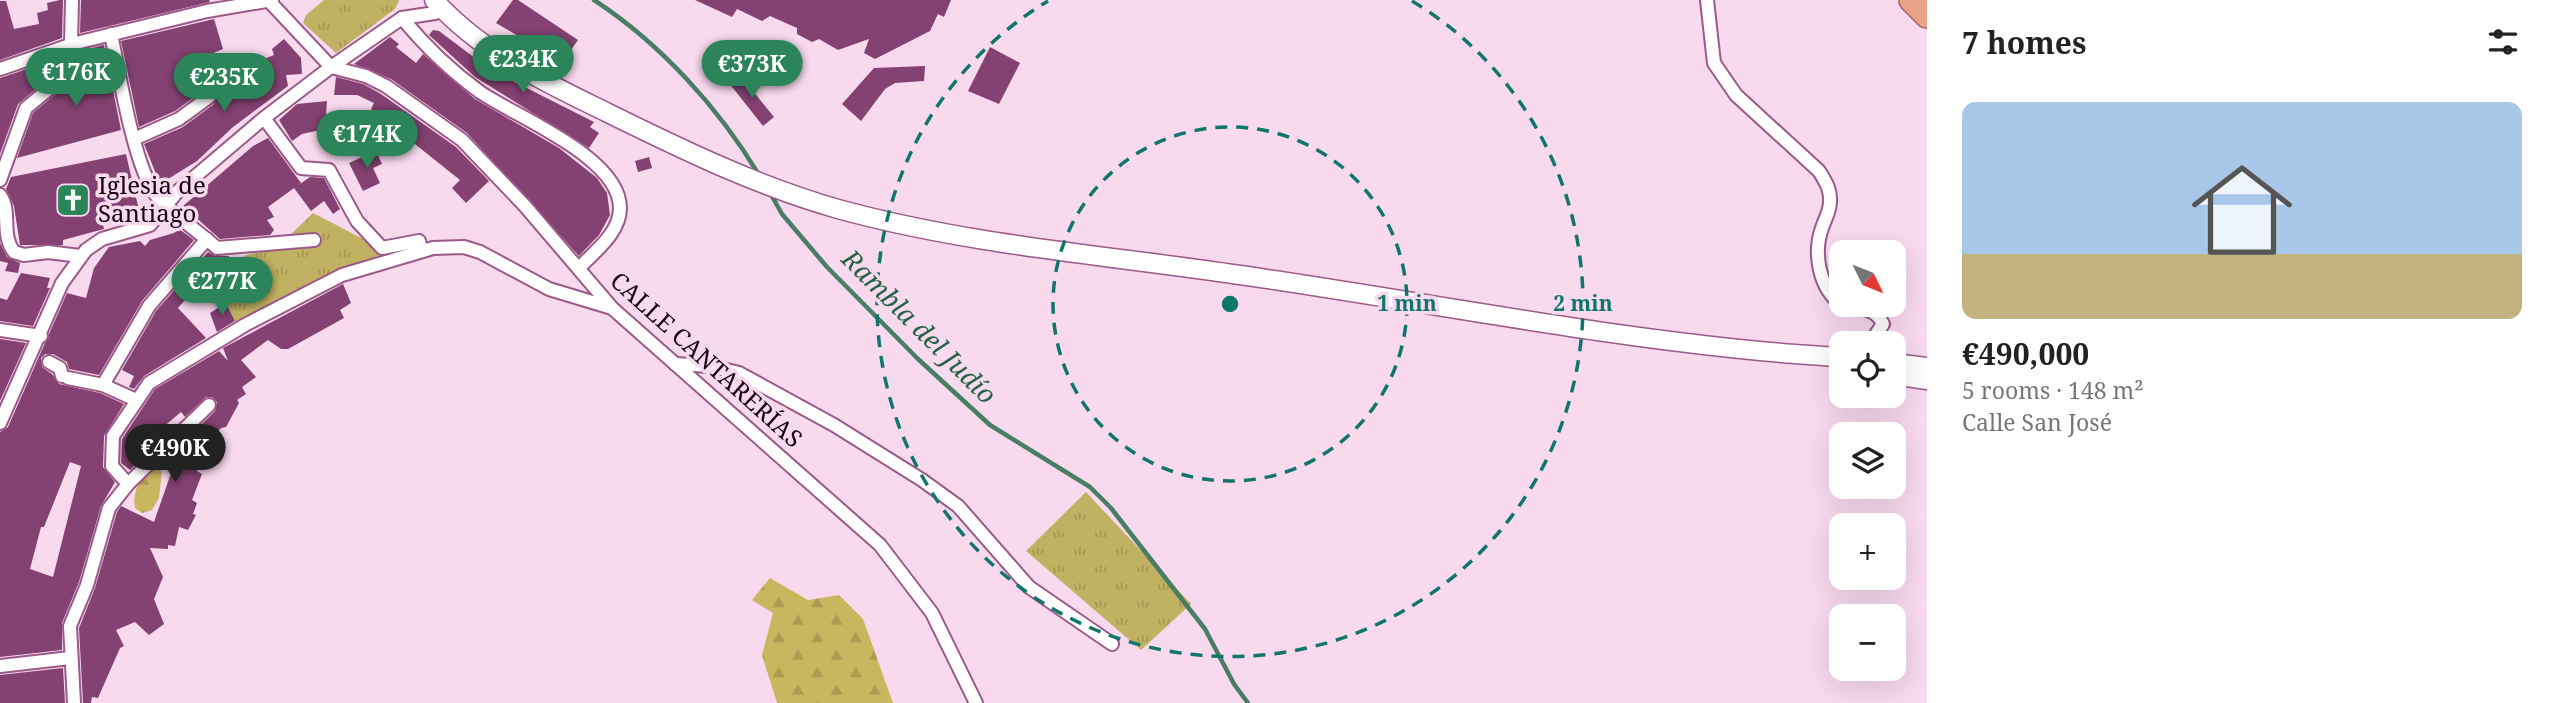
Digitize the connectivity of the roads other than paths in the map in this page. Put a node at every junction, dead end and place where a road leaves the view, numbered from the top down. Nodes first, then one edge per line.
1 (72, 0) edge
2 (271, 0) edge
3 (1707, 0) edge
4 (1911, 0) edge
5 (1922, 0) edge
6 (438, 4) edge
7 (1927, 4) edge
8 (1927, 16) edge
9 (402, 18) junction
10 (111, 34) junction
11 (67, 45) junction
12 (331, 67) junction
13 (0, 69) edge
14 (209, 97) dead end
15 (264, 118) junction
16 (134, 139) junction
17 (0, 142) edge
18 (9, 153) junction
19 (0, 180) edge
20 (0, 195) edge
21 (168, 205) junction
22 (207, 239) junction
23 (314, 240) dead end
24 (422, 251) junction
25 (85, 252) junction
26 (579, 268) junction
27 (1829, 289) edge
28 (612, 308) junction
29 (0, 330) edge
30 (41, 336) junction
31 (1783, 354) junction
32 (1829, 357) edge
33 (49, 362) dead end
34 (675, 364) junction
35 (1829, 364) edge
36 (1906, 364) edge
37 (1927, 367) edge
38 (1906, 377) edge
39 (1927, 380) edge
40 (103, 385) junction
41 (136, 400) junction
42 (209, 405) dead end
43 (0, 423) edge
44 (128, 484) junction
45 (1112, 644) dead end
46 (70, 657) junction
47 (0, 666) edge
48 (74, 703) edge
49 (976, 703) edge

1 - 11 street
2 - 10 street
2 - 12 street
3 - 27 street
4 - 8 highway
5 - 7 highway
6 - 9 street
6 - 31 main road
9 - 12 street
9 - 26 street
10 - 11 street
10 - 16 street
11 - 13 street
11 - 18 street
12 - 15 street
12 - 26 street, CALLE CANTARERÍAS
14 - 16 street
15 - 21 street
15 - 24 street
16 - 21 street
17 - 18 street
18 - 19 street
20 - 25 street
21 - 22 street
21 - 25 street
22 - 23 street
22 - 40 street
24 - 28 street
24 - 41 street
25 - 30 street
26 - 28 street, CALLE CANTARERÍAS
28 - 34 street, CALLE CANTARERÍAS
29 - 30 street
30 - 43 street
31 - 32 main road
31 - 35 main road
33 - 40 street
34 - 45 street
34 - 49 street, CALLE CANTARERÍAS
36 - 37 main road
38 - 39 main road
40 - 41 street
41 - 44 street
42 - 44 street
44 - 46 street
46 - 47 street
46 - 48 street

